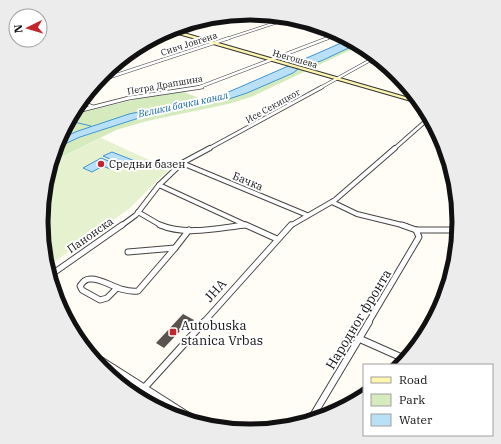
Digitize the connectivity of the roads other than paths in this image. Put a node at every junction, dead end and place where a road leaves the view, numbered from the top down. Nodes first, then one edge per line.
1 (278, 22) edge
2 (179, 33) edge
3 (331, 37) edge
4 (213, 43) junction
5 (272, 60) junction
6 (368, 61) joint
7 (374, 63) edge
8 (110, 77) edge
9 (337, 79) junction
10 (412, 101) edge
11 (87, 104) edge
12 (93, 107) junction
13 (83, 110) edge
14 (425, 121) edge
15 (180, 165) junction
16 (159, 185) junction
17 (332, 202) junction
18 (138, 212) junction
19 (307, 215) junction
20 (247, 225) junction
21 (189, 230) junction
22 (416, 230) junction
23 (452, 230) edge
24 (277, 239) junction
25 (175, 248) junction
26 (128, 252) dead end
27 (55, 272) edge
28 (116, 289) junction
29 (360, 339) junction
30 (400, 357) edge
31 (116, 373) edge
32 (145, 387) junction
33 (183, 412) edge
34 (315, 413) edge

1 - 4 street, Сивч Јовгена
2 - 4 street, Његошева
3 - 5 street, Петра Драпшина
4 - 5 street, Његошева
4 - 8 street, Сивч Јовгена
5 - 9 street, Његошева
5 - 12 street, Петра Драпшина
6 - 7 street
6 - 9 street, Исе Секицког
9 - 10 street, Његошева
9 - 15 street, Исе Секицког
11 - 12 street
12 - 13 street, Петра Драпшина
14 - 17 street, ЈНА
15 - 16 street, Панонска
15 - 19 street, Бачка
16 - 18 street, Панонска
16 - 20 street
17 - 19 street, ЈНА
17 - 22 street
18 - 21 street
18 - 27 street, Панонска
19 - 24 street, ЈНА
20 - 21 street
20 - 24 street
21 - 25 street
22 - 23 street
22 - 29 street, Народног фронта
24 - 32 street, ЈНА
25 - 26 street
25 - 28 street
28 - 28 street
29 - 30 street
29 - 34 street, Народног фронта
31 - 32 street
32 - 33 street

